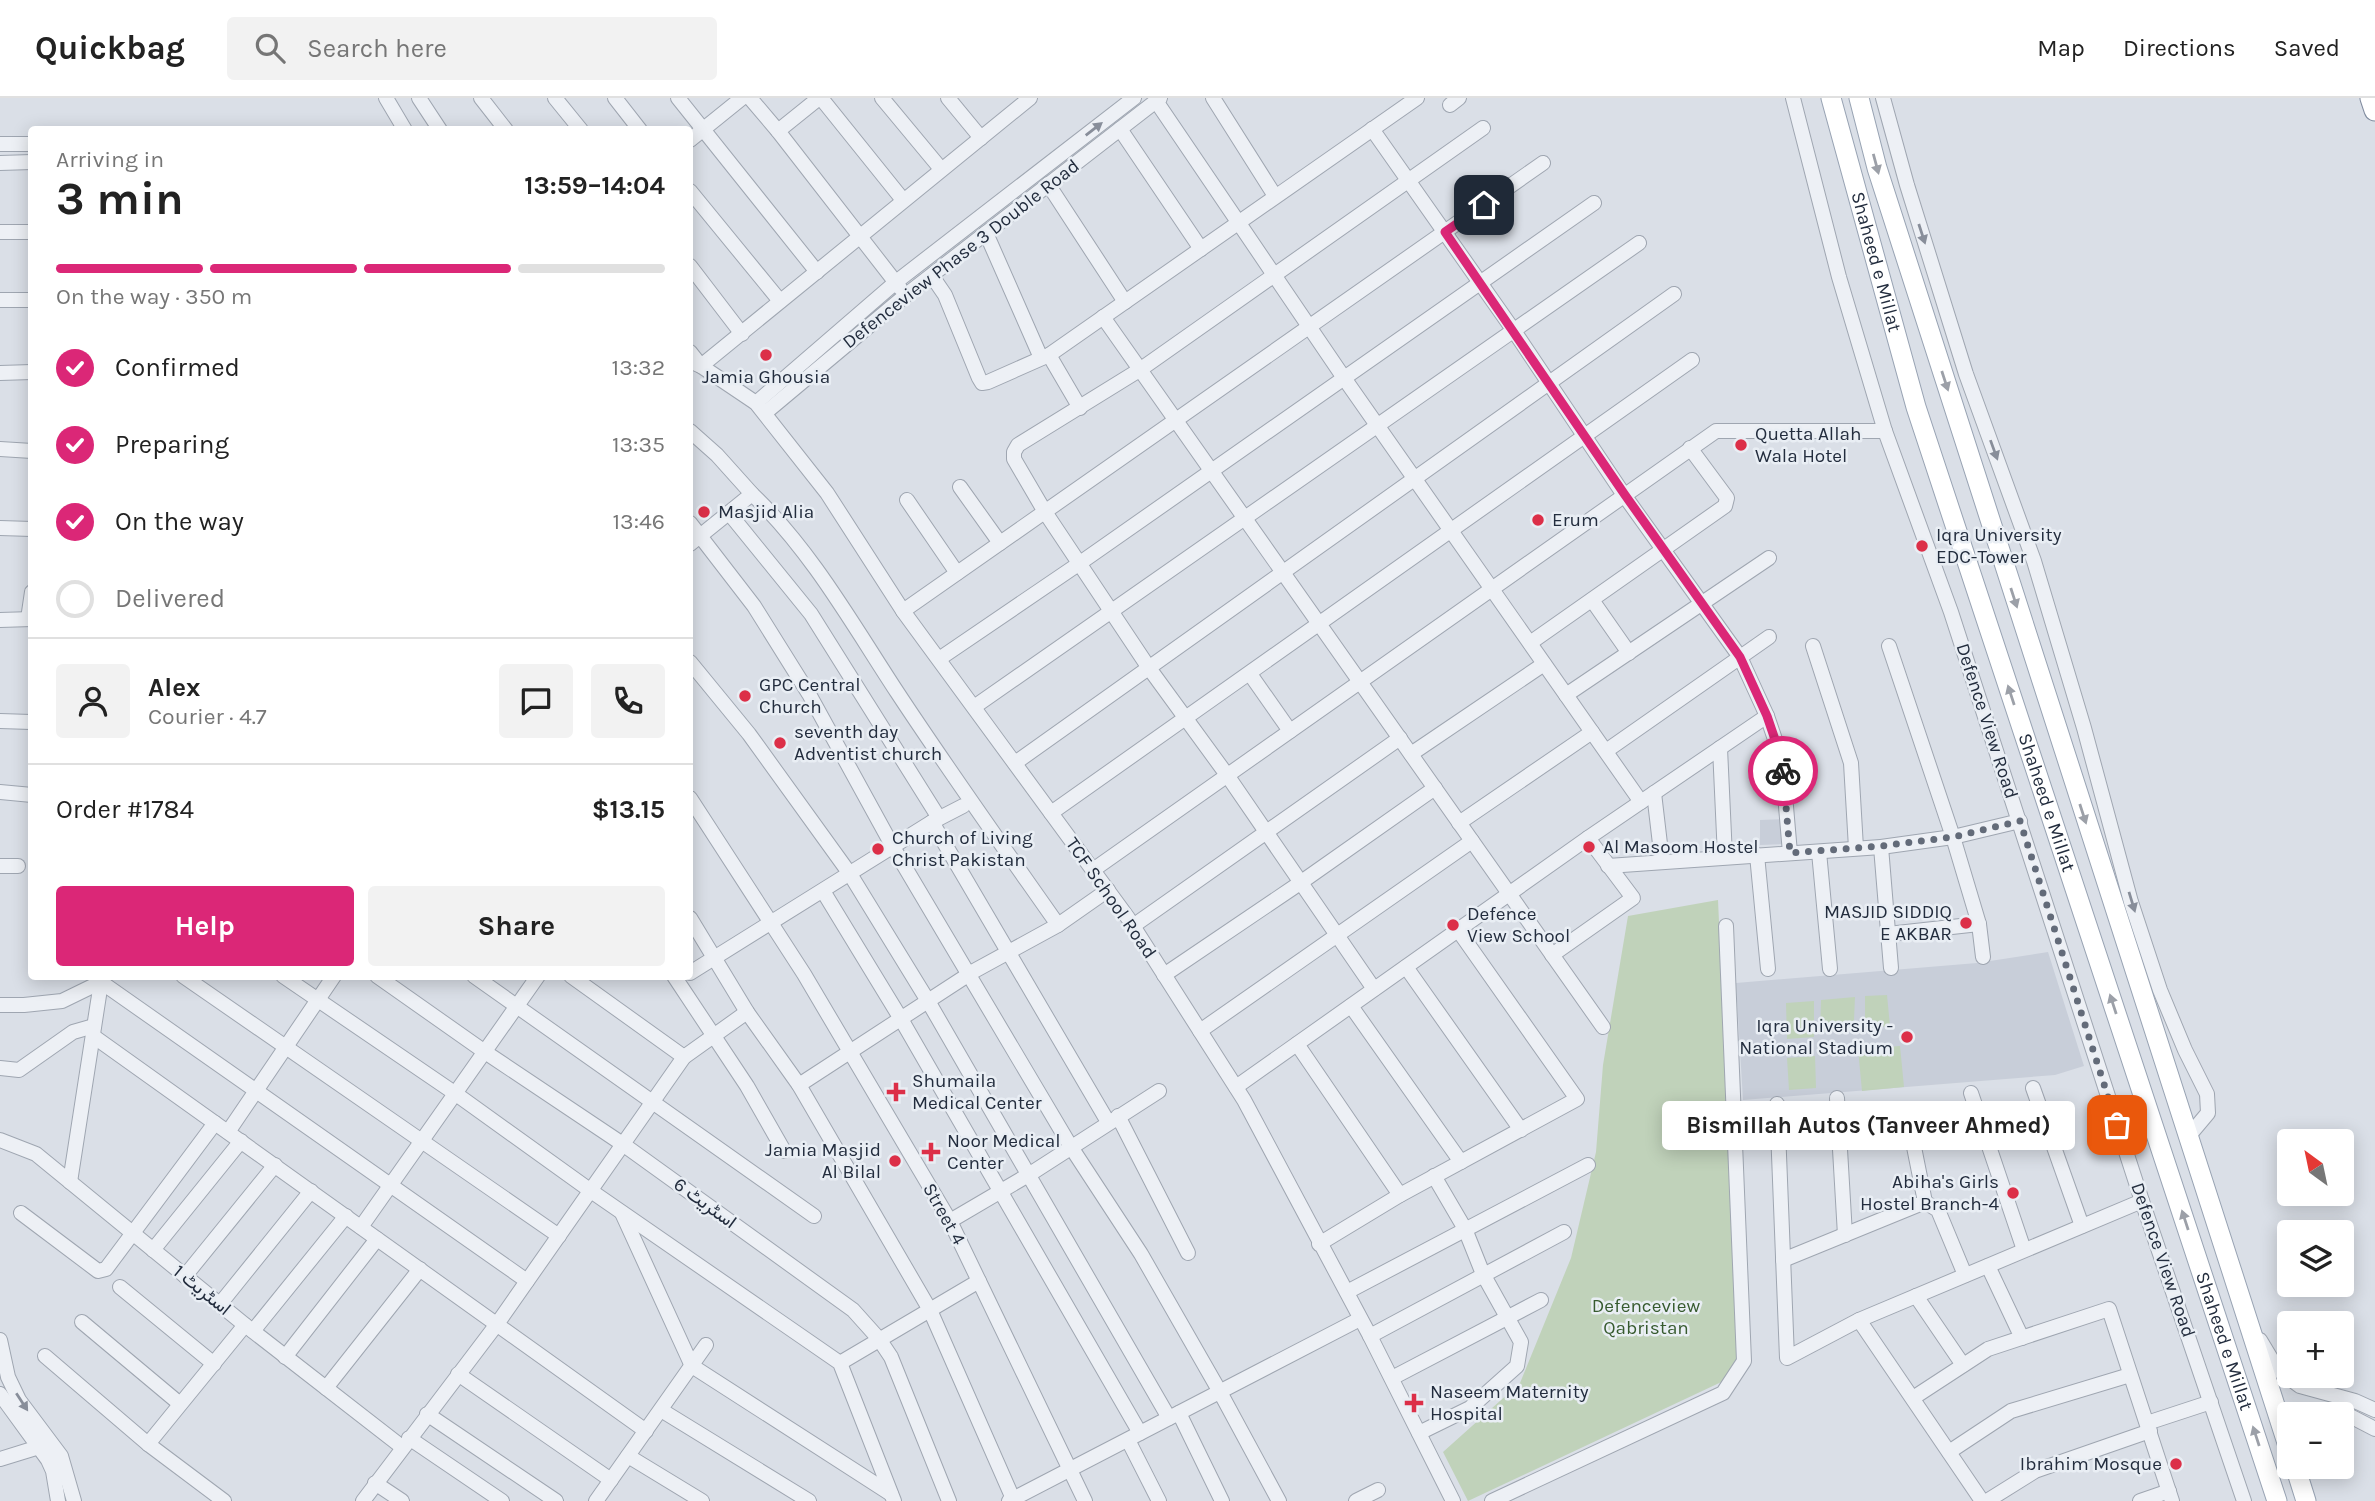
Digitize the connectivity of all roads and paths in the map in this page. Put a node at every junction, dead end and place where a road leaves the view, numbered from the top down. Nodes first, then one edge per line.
1 (386, 98) edge
2 (419, 98) edge
3 (481, 98) edge
4 (555, 98) edge
5 (615, 98) edge
6 (678, 98) edge
7 (742, 98) edge
8 (750, 98) edge
9 (820, 98) edge
10 (882, 98) edge
11 (948, 98) edge
12 (1005, 98) edge
13 (1030, 98) edge
14 (1133, 98) edge
15 (1213, 98) edge
16 (1417, 98) edge
17 (1793, 98) edge
18 (1831, 98) edge
19 (1859, 98) edge
20 (1884, 98) edge
21 (2371, 98) edge
22 (1158, 100) edge
23 (1015, 110) junction
24 (2375, 110) edge
25 (403, 126) edge
26 (437, 126) edge
27 (503, 126) edge
28 (578, 126) edge
29 (637, 126) edge
30 (1483, 128) dead end
31 (704, 129) junction
32 (1120, 129) junction
33 (1372, 129) junction
34 (778, 131) junction
35 (693, 138) edge
36 (981, 138) junction
37 (0, 144) edge
38 (28, 144) edge
39 (28, 162) edge
40 (0, 163) edge
41 (1543, 163) dead end
42 (941, 169) junction
43 (1408, 180) junction
44 (1048, 184) junction
45 (693, 195) edge
46 (1275, 196) junction
47 (903, 200) junction
48 (1594, 202) dead end
49 (988, 211) junction
50 (1237, 223) junction
51 (991, 229) junction
52 (0, 232) edge
53 (28, 232) edge
54 (1445, 232) junction
55 (859, 236) junction
56 (1639, 243) dead end
57 (1201, 249) junction
58 (693, 270) edge
59 (817, 272) junction
60 (1273, 275) junction
61 (932, 276) junction
62 (896, 282) junction
63 (1480, 283) junction
64 (1674, 294) dead end
65 (906, 295) junction
66 (0, 300) edge
67 (28, 300) edge
68 (780, 301) junction
69 (1125, 302) junction
70 (1104, 317) junction
71 (1308, 327) junction
72 (1514, 331) junction
73 (742, 334) junction
74 (1045, 356) junction
75 (1692, 360) dead end
76 (695, 364) edge
77 (1141, 369) junction
78 (28, 372) edge
79 (0, 373) edge
80 (1344, 378) junction
81 (1549, 383) junction
82 (760, 408) junction
83 (1080, 408) junction
84 (1176, 420) junction
85 (1377, 426) junction
86 (1885, 432) junction
87 (693, 434) edge
88 (1584, 436) junction
89 (1690, 448) junction
90 (0, 449) edge
91 (28, 451) edge
92 (1212, 470) junction
93 (1414, 479) junction
94 (960, 487) dead end
95 (752, 494) junction
96 (1625, 495) junction
97 (906, 500) dead end
98 (1045, 512) junction
99 (729, 513) junction
100 (1245, 518) junction
101 (0, 528) edge
102 (28, 529) edge
103 (1451, 531) junction
104 (694, 540) edge
105 (1000, 543) junction
106 (1664, 551) junction
107 (1769, 558) dead end
108 (1080, 563) junction
109 (1283, 572) junction
110 (957, 573) junction
111 (1491, 588) junction
112 (1592, 600) junction
113 (1701, 604) junction
114 (904, 611) junction
115 (1112, 612) junction
116 (28, 619) edge
117 (0, 620) edge
118 (1320, 624) junction
119 (1769, 637) dead end
120 (1530, 643) junction
121 (1812, 646) dead end
122 (1889, 646) dead end
123 (1629, 653) junction
124 (1740, 657) junction
125 (939, 659) junction
126 (1544, 664) junction
127 (693, 666) edge
128 (1149, 668) junction
129 (1250, 674) junction
130 (1360, 681) junction
131 (1566, 695) junction
132 (974, 707) junction
133 (1767, 716) junction
134 (1186, 719) junction
135 (0, 721) edge
136 (28, 722) edge
137 (1290, 731) junction
138 (1592, 732) junction
139 (1400, 738) junction
140 (1720, 748) junction
141 (1606, 751) junction
142 (1411, 754) junction
143 (1015, 763) junction
144 (1227, 775) junction
145 (1435, 788) junction
146 (0, 792) edge
147 (1654, 793) junction
148 (28, 795) edge
149 (1642, 802) junction
150 (693, 803) edge
151 (963, 806) dead end
152 (1051, 813) junction
153 (936, 820) junction
154 (2020, 821) junction
155 (1460, 823) junction
156 (1265, 833) junction
157 (1953, 837) junction
158 (1588, 838) junction
159 (1472, 841) junction
160 (893, 846) junction
161 (1881, 846) junction
162 (1856, 848) junction
163 (1819, 852) junction
164 (1790, 853) junction
165 (1758, 855) junction
166 (1725, 857) junction
167 (1661, 861) junction
168 (0, 866) edge
169 (18, 866) dead end
170 (1608, 866) junction
171 (1093, 870) junction
172 (850, 874) junction
173 (1300, 883) junction
174 (1108, 890) junction
175 (823, 891) junction
176 (1509, 894) junction
177 (693, 923) edge
178 (771, 924) junction
179 (1979, 924) junction
180 (1058, 925) junction
181 (1133, 926) junction
182 (1726, 926) dead end
183 (1458, 930) junction
184 (1888, 934) junction
185 (1336, 936) junction
186 (1010, 953) junction
187 (1552, 955) junction
188 (1983, 957) dead end
189 (714, 958) junction
190 (1406, 967) junction
191 (1891, 968) dead end
192 (693, 969) edge
193 (1768, 969) dead end
194 (1830, 969) dead end
195 (970, 974) junction
196 (1164, 975) junction
197 (100, 980) edge
198 (102, 980) edge
199 (103, 980) edge
200 (189, 980) edge
201 (290, 980) edge
202 (331, 980) edge
203 (383, 980) edge
204 (480, 980) edge
205 (535, 980) edge
206 (577, 980) edge
207 (683, 980) edge
208 (1374, 989) junction
209 (319, 999) junction
210 (928, 1001) junction
211 (0, 1005) edge
212 (1351, 1006) junction
213 (517, 1007) junction
214 (747, 1012) junction
215 (901, 1019) junction
216 (1603, 1027) dead end
217 (94, 1031) junction
218 (1200, 1031) junction
219 (715, 1035) junction
220 (1297, 1044) junction
221 (286, 1048) junction
222 (485, 1052) junction
223 (850, 1052) junction
224 (684, 1057) junction
225 (0, 1068) edge
226 (799, 1085) junction
227 (1236, 1087) junction
228 (2033, 1088) dead end
229 (256, 1091) junction
230 (1159, 1091) dead end
231 (1971, 1093) dead end
232 (456, 1094) junction
233 (1837, 1098) dead end
234 (654, 1102) junction
235 (1777, 1104) dead end
236 (1908, 1117) dead end
237 (1113, 1119) junction
238 (215, 1123) junction
239 (1521, 1129) junction
240 (228, 1132) junction
241 (2187, 1138) junction
242 (0, 1140) edge
243 (241, 1141) junction
244 (422, 1142) junction
245 (624, 1145) junction
246 (1071, 1147) junction
247 (784, 1151) dead end
248 (1461, 1162) junction
249 (275, 1165) junction
250 (1588, 1165) dead end
251 (1030, 1174) junction
252 (1434, 1176) junction
253 (70, 1182) junction
254 (391, 1185) junction
255 (311, 1191) junction
256 (591, 1191) junction
257 (1000, 1191) junction
258 (1401, 1195) junction
259 (2142, 1201) junction
260 (1925, 1202) junction
261 (621, 1212) junction
262 (21, 1213) dead end
263 (346, 1216) junction
264 (814, 1216) dead end
265 (950, 1221) junction
266 (2082, 1226) junction
267 (361, 1227) junction
268 (1465, 1229) junction
269 (1564, 1232) dead end
270 (133, 1233) junction
271 (1844, 1235) junction
272 (559, 1236) junction
273 (377, 1238) junction
274 (1319, 1244) junction
275 (153, 1250) junction
276 (2024, 1250) junction
277 (1188, 1253) dead end
278 (1783, 1260) junction
279 (1987, 1266) junction
280 (420, 1269) junction
281 (1483, 1274) junction
282 (1965, 1275) junction
283 (185, 1276) junction
284 (527, 1281) junction
285 (979, 1281) junction
286 (120, 1287) dead end
287 (1347, 1292) junction
288 (1916, 1296) junction
289 (1541, 1300) dead end
290 (220, 1304) junction
291 (930, 1310) junction
292 (2246, 1318) junction
293 (1507, 1319) junction
294 (1859, 1320) junction
295 (1356, 1321) junction
296 (82, 1322) dead end
297 (497, 1324) junction
298 (249, 1328) junction
299 (1370, 1336) junction
300 (2022, 1338) junction
301 (879, 1339) junction
302 (0, 1340) edge
303 (706, 1345) dead end
304 (45, 1356) dead end
305 (285, 1357) junction
306 (840, 1363) junction
307 (214, 1364) junction
308 (1963, 1365) junction
309 (692, 1366) junction
310 (458, 1374) junction
311 (2130, 1375) junction
312 (1392, 1378) junction
313 (326, 1388) junction
314 (1220, 1392) junction
315 (0, 1394) edge
316 (1913, 1398) junction
317 (2211, 1402) junction
318 (180, 1404) junction
319 (661, 1410) junction
320 (2375, 1410) edge
321 (2277, 1412) edge
322 (427, 1414) junction
323 (1174, 1416) junction
324 (2354, 1418) edge
325 (2148, 1427) junction
326 (2375, 1429) edge
327 (646, 1430) junction
328 (1419, 1433) junction
329 (1134, 1436) junction
330 (405, 1443) junction
331 (148, 1444) junction
332 (39, 1447) junction
333 (1949, 1451) junction
334 (628, 1456) junction
335 (55, 1458) junction
336 (0, 1460) edge
337 (1070, 1470) junction
338 (2299, 1479) edge
339 (2306, 1479) edge
340 (611, 1480) junction
341 (375, 1483) junction
342 (1378, 1490) dead end
343 (2171, 1496) edge
344 (892, 1498) edge
345 (602, 1499) edge
346 (1012, 1500) edge
347 (58, 1501) edge
348 (74, 1501) edge
349 (224, 1501) edge
350 (363, 1501) edge
351 (402, 1501) edge
352 (502, 1501) edge
353 (556, 1501) edge
354 (702, 1501) edge
355 (809, 1501) edge
356 (949, 1501) edge
357 (1085, 1501) edge
358 (1159, 1501) edge
359 (1222, 1501) edge
360 (1279, 1501) edge
361 (1356, 1501) edge
362 (1453, 1501) edge
363 (1492, 1501) edge
364 (1982, 1501) edge
365 (1987, 1501) edge
366 (2140, 1501) edge
367 (2244, 1501) edge
368 (2277, 1501) edge
369 (2306, 1501) edge

1 - 25 street
2 - 26 street
3 - 27 street
4 - 28 street
5 - 29 street
6 - 31 street
7 - 31 street
8 - 34 street
9 - 34 street
9 - 47 street
10 - 42 street
11 - 36 street
12 - 23 street
13 - 23 street
49 -> 14 street
15 - 46 street
16 - 33 street
17 - 86 street, Defence View Road
368 -> 18 main road, Shaheed e Millat
19 -> 241 main road, Shaheed e Millat
20 -> 241 street
21 - 24 highway
22 - 32 street, Defenceview Phase 3 Double Road
22 - 50 street
23 - 36 street
30 - 43 street
31 - 35 street
31 - 59 street
32 - 44 street, Defenceview Phase 3 Double Road
32 - 57 street
33 - 43 street
33 - 46 street
34 - 55 street
36 - 42 street
37 - 38 street
39 - 40 street
41 - 54 street
42 - 47 street
43 - 54 street
43 - 60 street
44 - 51 street, Defenceview Phase 3 Double Road
44 - 69 street
45 - 68 street
46 - 50 street
47 - 55 street
48 - 63 street
49 - 51 street
49 - 62 street
50 - 57 street
50 - 60 street
51 - 61 street, Defenceview Phase 3 Double Road
51 - 74 street
52 - 53 street
54 - 63 street
54 - 71 street
55 - 59 street
55 - 62 street
56 - 72 street
57 - 69 street
58 - 73 street
59 - 68 street
60 - 71 street
60 - 77 street
61 - 65 street, Defenceview Phase 3 Double Road
61 - 74 street
62 - 65 street
62 - 82 street
63 - 72 street
63 - 80 street
64 - 81 street
65 - 82 street, Defenceview Phase 3 Double Road
66 - 67 street
68 - 73 street
69 - 70 street
70 - 74 street
70 - 77 street
71 - 80 street
71 - 84 street
72 - 81 street
72 - 85 street
73 - 76 street
74 - 83 street
75 - 88 street
76 - 82 street, TCF School Road
77 - 83 street
77 - 84 street
78 - 79 street
80 - 85 street
80 - 92 street
81 - 88 street
81 - 93 street
82 - 114 street, TCF School Road
83 - 98 street
84 - 92 street
84 - 98 street
85 - 93 street
85 - 100 street
86 - 89 street
86 - 154 street, Defence View Road
87 - 95 street
88 - 96 street
88 - 103 street
89 - 96 street
89 - 106 street
90 - 91 street
92 - 100 street
92 - 108 street
93 - 103 street
93 - 109 street
94 - 105 street
95 - 99 street
95 - 180 street
96 - 106 street
96 - 111 street
97 - 110 street
98 - 105 street
98 - 108 street
99 - 104 street
99 - 153 street
100 - 109 street
100 - 115 street
101 - 102 street
103 - 111 street
103 - 118 street
104 - 160 street
105 - 110 street
106 - 112 street
106 - 113 street
107 - 113 street
108 - 115 street
108 - 125 street
109 - 118 street
109 - 128 street
110 - 114 street
111 - 120 street
111 - 130 street
112 - 120 street
112 - 123 street
113 - 123 street
113 - 124 street
114 - 125 street, TCF School Road
115 - 128 street
115 - 132 street
116 - 117 street
118 - 129 street
118 - 130 street
119 - 124 street
120 - 126 street
121 - 162 street
122 - 157 street
123 - 131 street
124 - 133 street
124 - 141 street
125 - 132 street, TCF School Road
126 - 131 street
126 - 142 street
127 - 172 street
128 - 134 street
128 - 143 street
129 - 134 street
129 - 137 street
130 - 137 street
130 - 139 street
131 - 138 street
132 - 143 street, TCF School Road
133 - 140 street
133 - 164 street
134 - 144 street
134 - 152 street
135 - 136 street
137 - 144 street
138 - 141 street
138 - 155 street
139 - 142 street
139 - 156 street
140 - 147 street
140 - 166 street
141 - 149 street
142 - 145 street
143 - 152 street, TCF School Road
144 - 156 street
144 - 171 street
145 - 155 street
145 - 173 street
146 - 148 street
147 - 149 street
147 - 167 street
149 - 158 street
150 - 178 street, Street 4
151 - 153 street
152 - 171 street, TCF School Road
153 - 160 street
153 - 186 street
154 - 157 street
154 - 259 street, Defence View Road
155 - 159 street
156 - 173 street
156 - 181 street
157 - 161 street
157 - 179 street
158 - 170 street
158 - 176 street
159 - 176 street
159 - 185 street
160 - 172 street
160 - 195 street
161 - 162 street
161 - 184 street
162 - 163 street
163 - 164 street
163 - 194 street
164 - 165 street
165 - 166 street
165 - 193 street
166 - 167 street
167 - 170 street
168 - 169 street
170 - 187 street
171 - 174 street, TCF School Road
172 - 175 street
172 - 210 street
173 - 185 street
173 - 196 street
174 - 180 street
174 - 181 street, TCF School Road
175 - 178 street
175 - 215 street
176 - 183 street
176 - 187 street
177 - 189 street
178 - 189 street
178 - 223 street, Street 4
179 - 184 street
179 - 188 street
180 - 186 street
181 - 196 street, TCF School Road
182 - 363 street
183 - 190 street
183 - 239 street
184 - 191 street
185 - 208 street
185 - 218 street
186 - 195 street
186 - 237 street
187 - 216 street
189 - 192 street
189 - 214 street
190 - 208 street
190 - 239 street
195 - 210 street
195 - 246 street
196 - 218 street, TCF School Road
197 - 211 street
198 - 217 street
199 - 229 street
200 - 221 street
201 - 209 street
202 - 209 street
203 - 222 street, اسٹریٹ 6
204 - 213 street
205 - 213 street
206 - 224 street
207 - 219 street
208 - 212 street
209 - 221 street
209 - 232 street
210 - 215 street
210 - 251 street
212 - 220 street
212 - 248 street
213 - 222 street
213 - 234 street
214 - 219 street
214 - 226 street
215 - 223 street
215 - 257 street
217 - 225 street
217 - 238 street
217 - 253 street
218 - 227 street, TCF School Road
219 - 224 street
219 - 247 street
220 - 227 street
220 - 258 street
221 - 229 street
221 - 244 street
222 - 232 street
222 - 245 street, اسٹریٹ 6
223 - 226 street
223 - 265 street, Street 4
224 - 234 street
226 - 291 street
227 - 274 street, TCF School Road
228 - 266 street
229 - 240 street
229 - 254 street
230 - 237 street
231 - 276 street
232 - 244 street
232 - 256 street
233 - 271 street
234 - 245 street
234 - 264 street
235 - 278 street
236 - 260 street
237 - 246 street
237 - 277 street
238 - 240 street
238 - 270 street
239 - 248 street
240 - 243 street
241 - 292 main road, Shaheed e Millat
242 - 253 street, اسٹریٹ 1
243 - 249 street
243 - 275 street
244 - 254 street
244 - 272 street
245 - 256 street
245 - 301 street, اسٹریٹ 6
246 - 251 street
246 - 314 street
248 - 252 street
249 - 255 street
249 - 283 street
250 - 268 street
251 - 257 street
251 - 323 street
252 - 258 street
252 - 268 street
253 - 270 street, اسٹریٹ 1
254 - 267 street
254 - 284 street
255 - 263 street
255 - 290 street
256 - 261 street
256 - 272 street
257 - 265 street
257 - 329 street
258 - 274 street
259 - 266 street
259 - 317 street, Defence View Road
260 - 271 street
260 - 282 street
261 - 306 street
261 - 309 street
262 - 270 street
263 - 267 street
263 - 298 street
265 - 285 street, Street 4
266 - 276 street
267 - 273 street
268 - 281 street
268 - 287 street
269 - 281 street
270 - 275 street, اسٹریٹ 1
271 - 278 street
272 - 284 street
273 - 280 street
273 - 305 street
274 - 287 street, TCF School Road
275 - 283 street, اسٹریٹ 1
276 - 279 street
278 - 294 street
279 - 282 street
279 - 300 street
280 - 297 street
280 - 313 street
281 - 293 street
281 - 299 street
282 - 288 street
283 - 290 street, اسٹریٹ 1
284 - 297 street
285 - 291 street
285 - 337 street, Street 4
286 - 307 street
287 - 295 street, TCF School Road
288 - 294 street
288 - 308 street
289 - 293 street
290 - 298 street, اسٹریٹ 1
291 - 301 street
291 - 346 street
292 - 320 street
292 - 321 main road, Shaheed e Millat
293 - 312 street
293 - 328 street
294 - 316 street
295 - 299 street, TCF School Road
295 - 314 street
296 - 318 street
297 - 310 street
297 - 327 street
298 - 305 street, اسٹریٹ 1
298 - 307 street
299 - 312 street, TCF School Road
300 - 308 street
300 - 311 street
301 - 306 street
301 - 356 street, اسٹریٹ 6
302 -> 335 street
303 - 309 street
304 - 331 street
305 - 313 street, اسٹریٹ 1
306 - 344 street
307 - 318 street
308 - 316 street
309 - 319 street
309 - 344 street
310 - 322 street
310 - 340 street
311 - 325 street
311 - 333 street
312 - 328 street, TCF School Road
313 - 330 street, اسٹریٹ 1
314 - 323 street
314 - 360 street
315 - 332 street
316 - 333 street
317 - 325 street
317 - 367 street, Defence View Road
318 - 331 street
319 - 327 street
319 - 355 street
322 - 330 street
322 - 353 street
323 - 329 street
323 - 359 street
324 - 326 street
325 - 343 street
325 - 365 street
327 - 334 street
328 - 362 street, TCF School Road
329 - 337 street
329 - 358 street
330 - 341 street
330 - 352 street, اسٹریٹ 1
331 - 349 street
332 - 335 street
332 - 336 street
333 - 364 street
334 - 340 street
334 - 354 street
335 - 347 street
335 - 348 street
337 - 346 street
337 - 357 street, Street 4
338 - 369 main road
339 - 369 street
340 - 345 street
341 - 350 street
341 - 351 street
342 - 361 street
343 - 366 street

